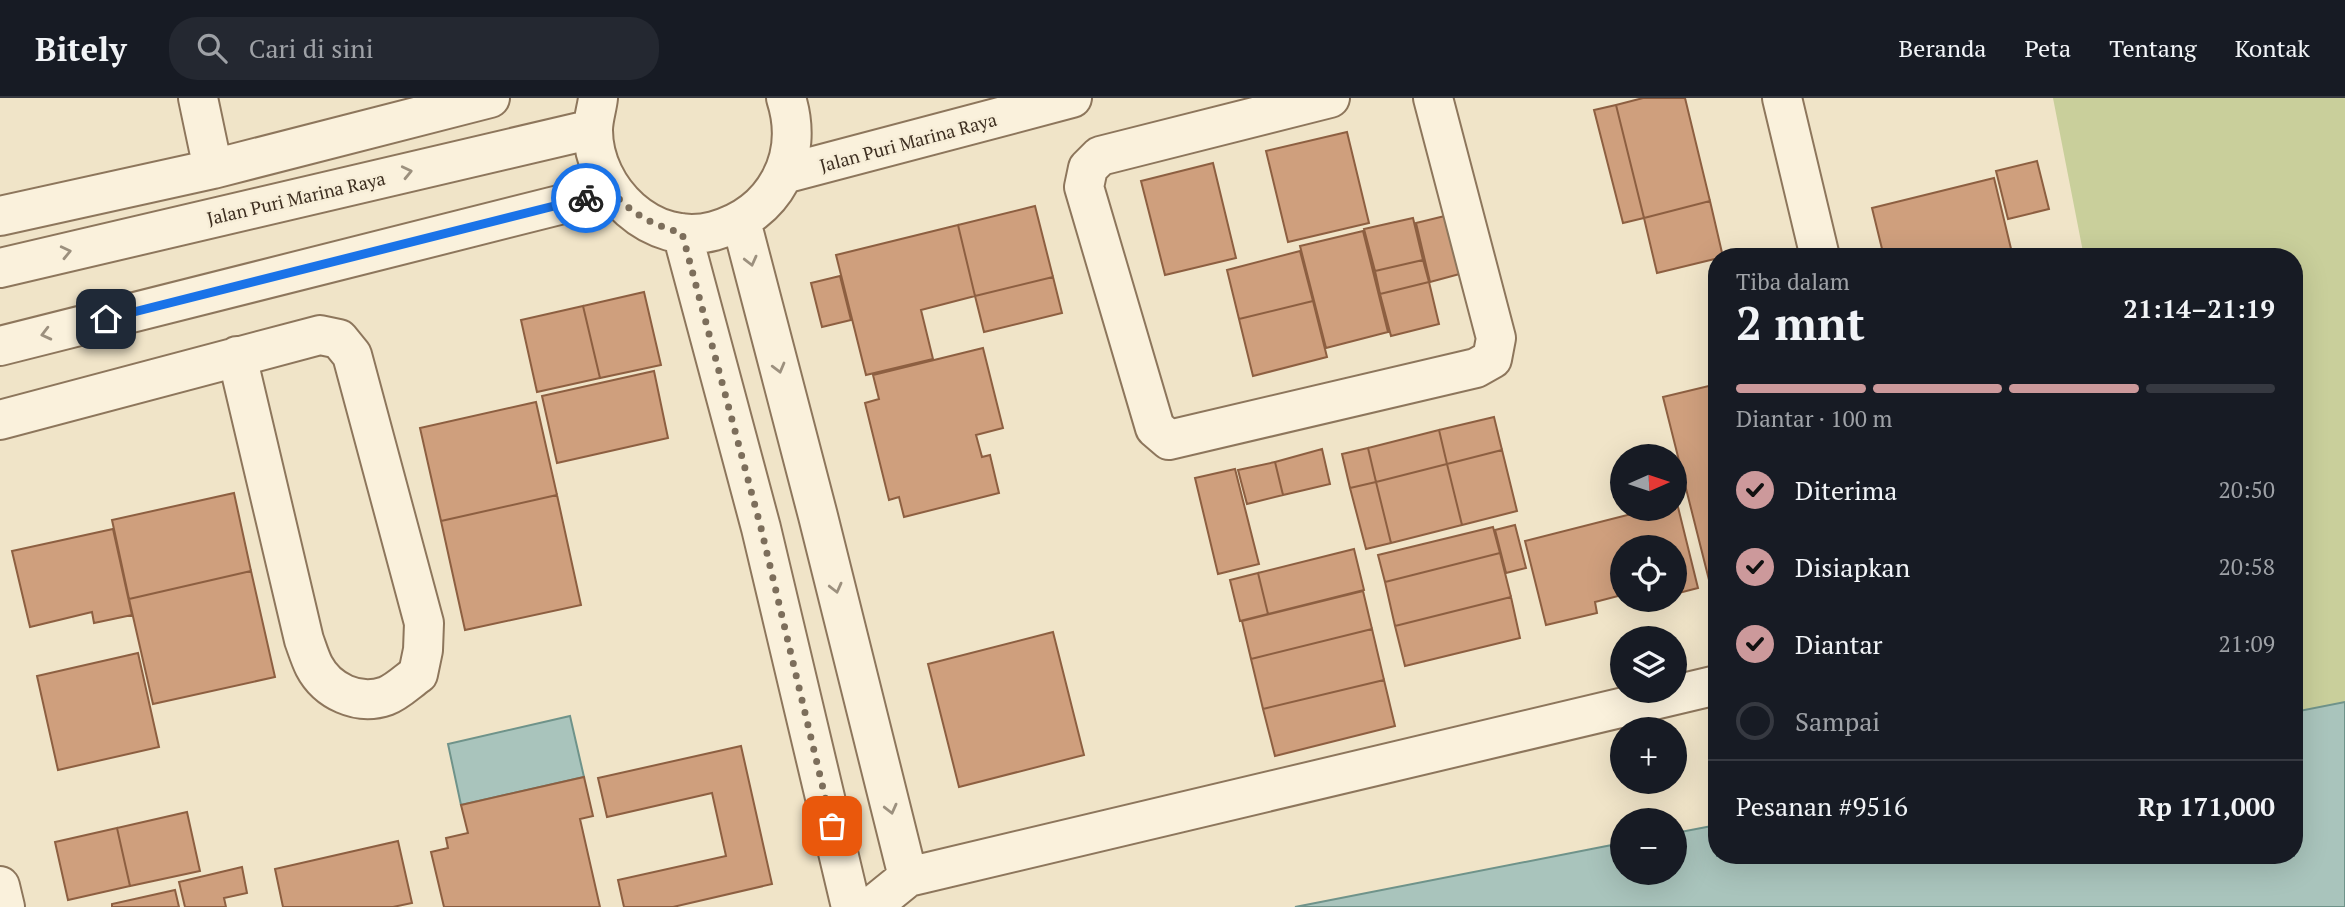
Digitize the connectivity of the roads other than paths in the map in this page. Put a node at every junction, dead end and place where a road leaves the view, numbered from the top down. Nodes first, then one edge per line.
1 (198, 98) edge
2 (490, 98) edge
3 (786, 98) edge
4 (1072, 98) edge
5 (1330, 98) edge
6 (1433, 98) edge
7 (1782, 98) edge
8 (596, 113) edge
9 (213, 169) junction
10 (784, 174) junction
11 (611, 191) junction
12 (0, 216) edge
13 (741, 221) junction
14 (682, 233) junction
15 (1818, 248) edge
16 (0, 268) edge
17 (0, 346) edge
18 (237, 356) junction
19 (0, 420) edge
20 (818, 516) junction
21 (761, 528) junction
22 (1708, 687) edge
23 (908, 877) junction
24 (0, 886) edge
25 (5, 907) edge
26 (851, 907) edge
27 (871, 907) edge

1 - 9 street
2 - 9 street
3 - 10 street
4 - 10 street, Jalan Puri Marina Raya
5 - 6 street
7 - 15 street
8 - 11 street
16 -> 8 street, Jalan Puri Marina Raya
9 - 12 street
10 - 13 street
11 - 14 street
11 -> 17 street
13 - 14 street
13 -> 20 street
14 - 21 street
18 - 18 street
18 - 19 street
20 - 21 street
20 -> 23 street
21 - 26 street
22 - 23 street
23 - 27 street
24 - 25 street

